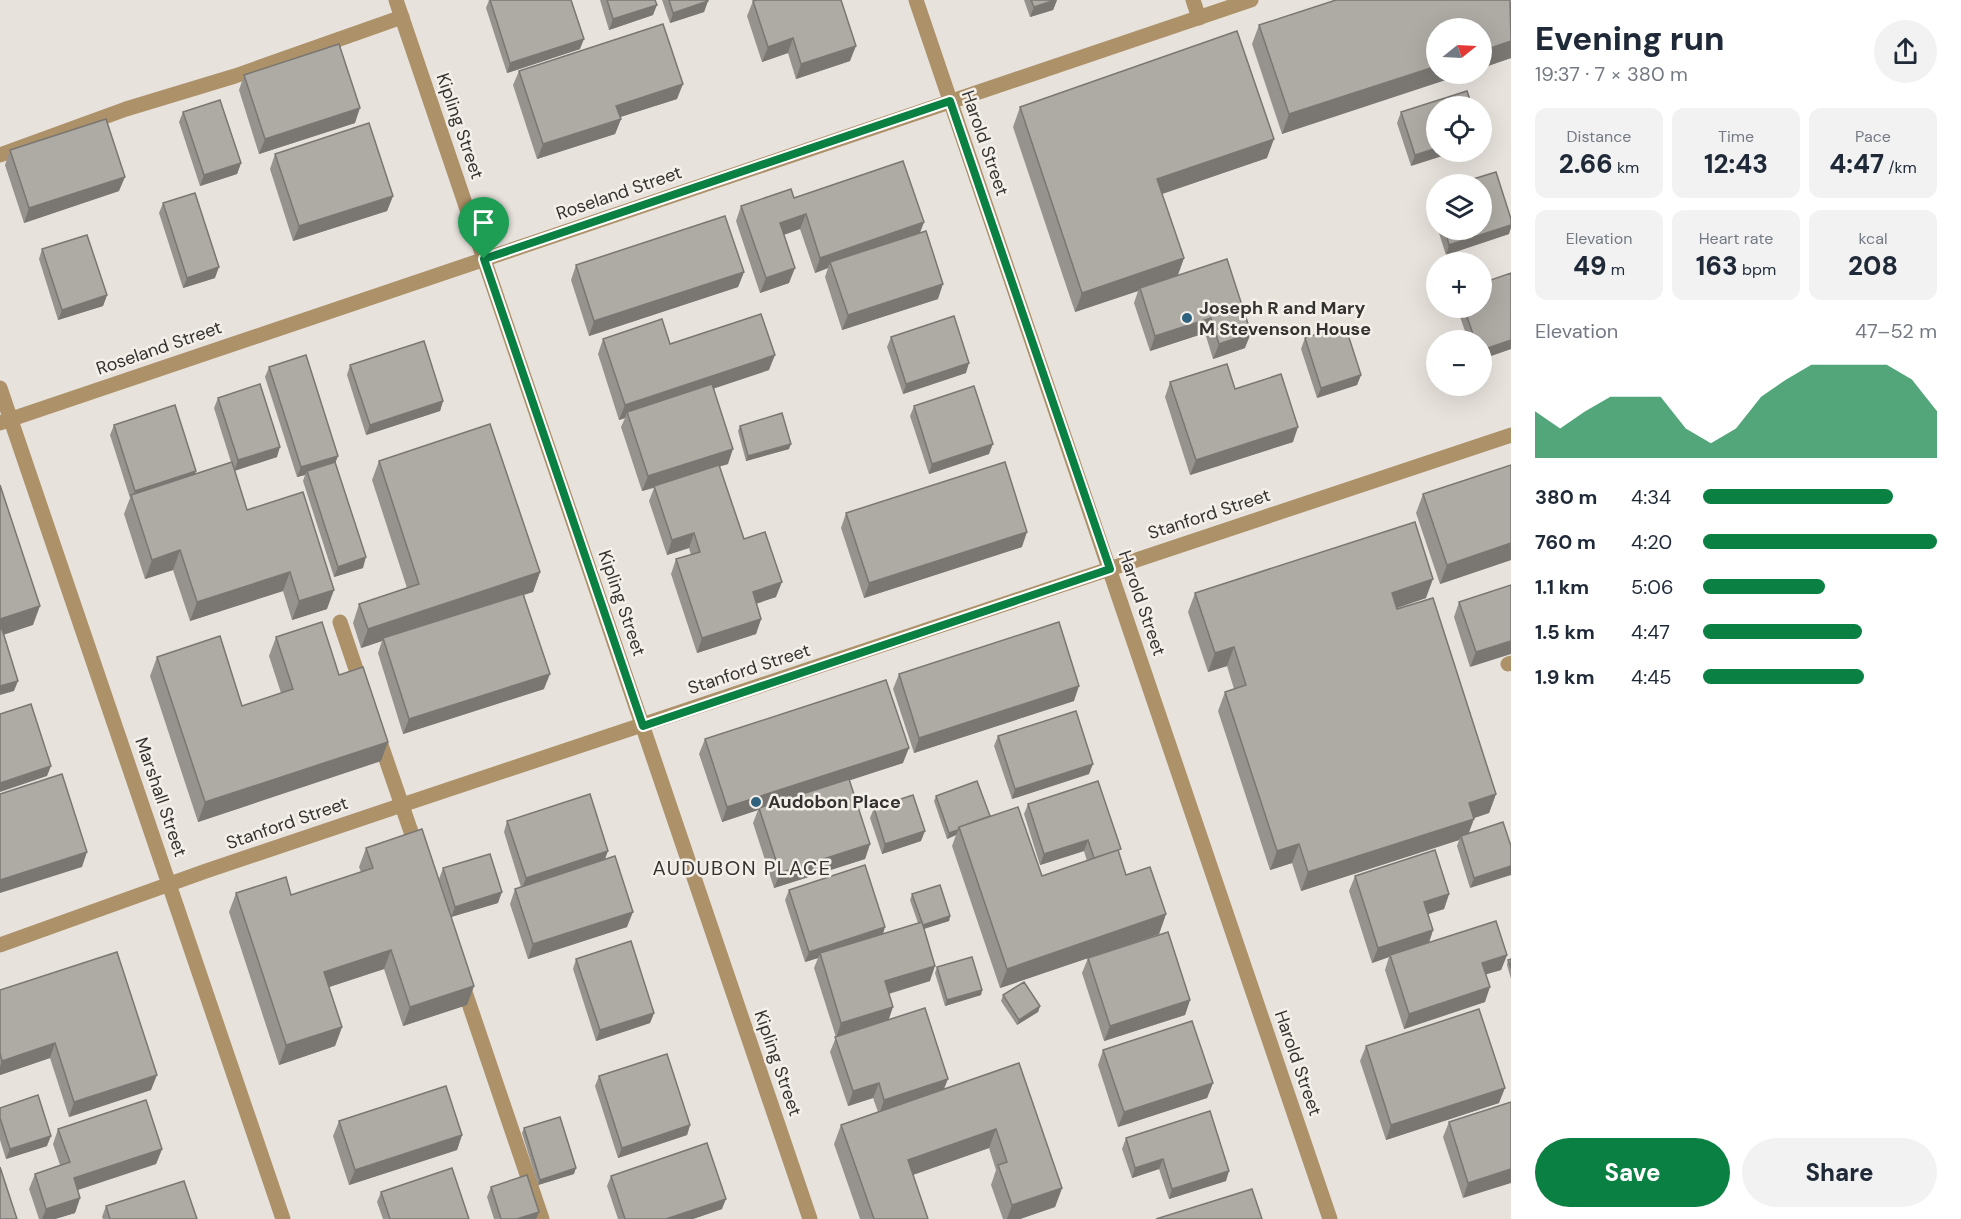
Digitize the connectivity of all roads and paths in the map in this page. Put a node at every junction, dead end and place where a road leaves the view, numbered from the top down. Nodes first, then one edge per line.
1 (396, 0) edge
2 (916, 0) edge
3 (1193, 0) edge
4 (1251, 0) edge
5 (402, 17) junction
6 (1199, 18) junction
7 (950, 101) junction
8 (0, 155) edge
9 (484, 259) junction
10 (0, 388) edge
11 (5, 421) edge
12 (1511, 435) edge
13 (1110, 569) junction
14 (340, 622) dead end
15 (366, 700) edge
16 (374, 722) edge
17 (643, 726) junction
18 (402, 805) junction
19 (421, 863) edge
20 (169, 885) junction
21 (0, 945) edge
22 (459, 974) edge
23 (283, 1219) edge
24 (542, 1219) edge
25 (810, 1219) edge
26 (1330, 1219) edge

1 - 5 street, Kipling Street
2 - 7 street, Harold Street
3 - 6 street
4 - 6 street, Roseland Street
5 - 8 street
5 - 9 street, Kipling Street
6 - 7 street, Roseland Street
7 - 9 street, Roseland Street
7 - 13 street, Harold Street
9 - 11 street, Roseland Street
9 - 17 street, Kipling Street
10 - 11 street, Marshall Street
11 - 20 street, Marshall Street
12 - 13 street, Stanford Street
13 - 17 street, Stanford Street
13 - 26 street, Harold Street
14 - 15 street
16 - 18 street
17 - 18 street, Stanford Street
17 - 25 street, Kipling Street
18 - 19 street
18 - 20 street, Stanford Street
20 - 21 street, Stanford Street
20 - 23 street, Marshall Street
22 - 24 street

